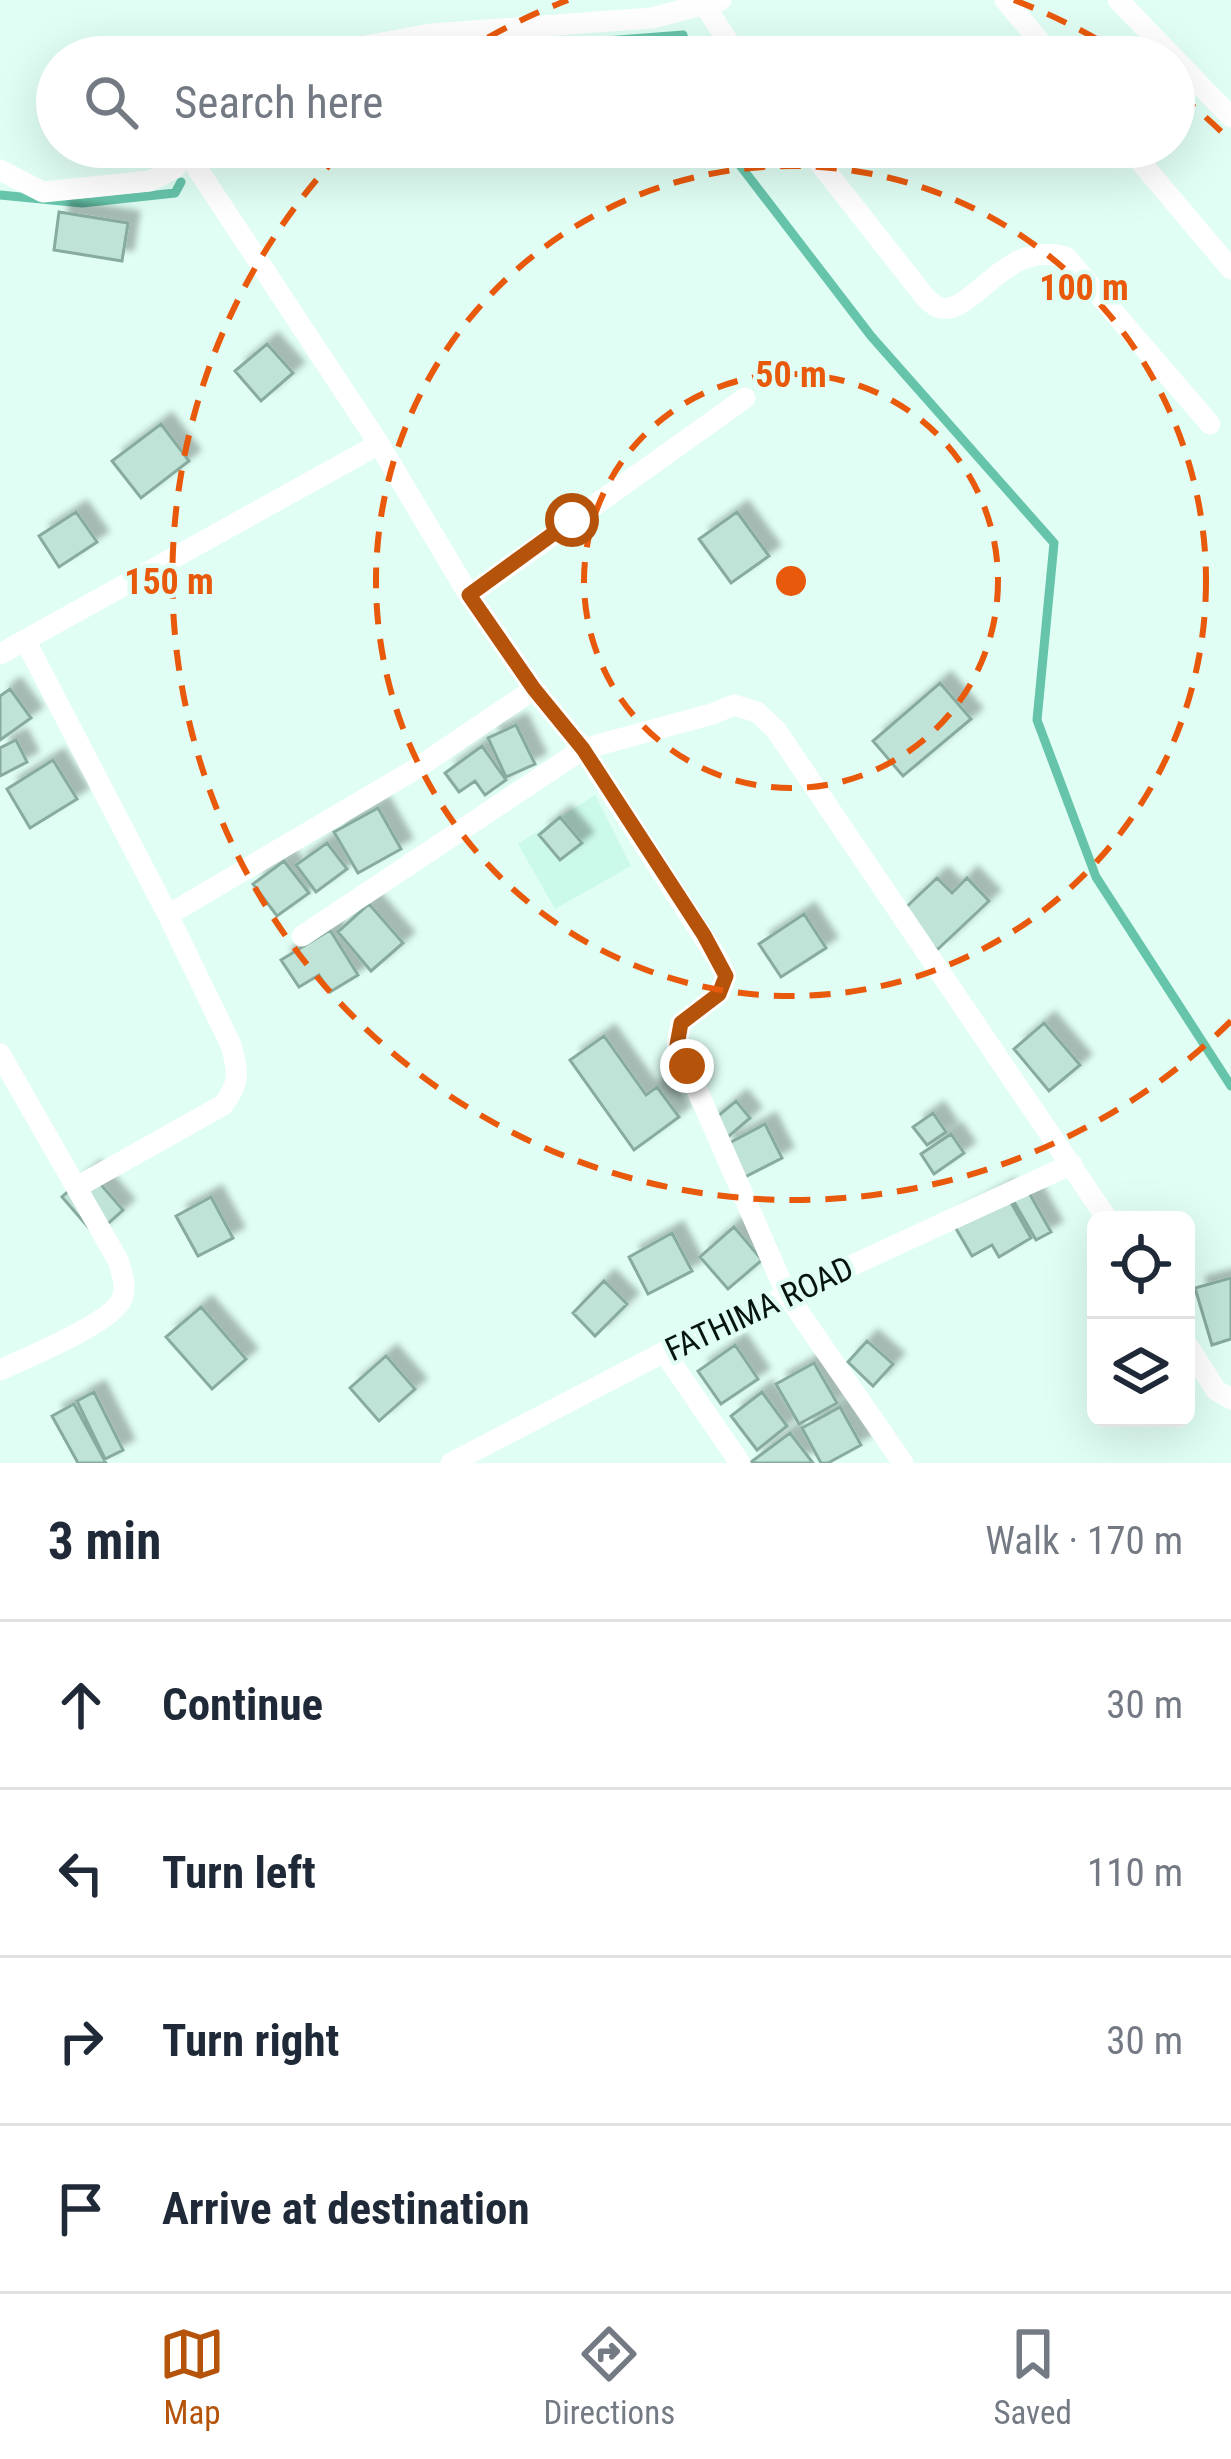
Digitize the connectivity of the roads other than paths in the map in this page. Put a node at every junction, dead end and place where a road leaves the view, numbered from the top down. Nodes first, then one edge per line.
1 (1005, 0) edge
2 (1118, 0) edge
3 (712, 2) edge
4 (420, 36) edge
5 (728, 36) edge
6 (1035, 36) edge
7 (1153, 36) edge
8 (1195, 79) edge
9 (1231, 116) edge
10 (175, 168) edge
11 (200, 168) edge
12 (824, 168) edge
13 (1146, 168) edge
14 (0, 170) edge
15 (1231, 269) edge
16 (745, 398) dead end
17 (1210, 424) dead end
18 (379, 444) junction
19 (469, 595) junction
20 (25, 640) junction
21 (0, 654) edge
22 (534, 689) junction
23 (583, 749) junction
24 (168, 915) junction
25 (302, 936) dead end
26 (0, 1054) edge
27 (1072, 1164) junction
28 (77, 1187) junction
29 (1102, 1211) edge
30 (787, 1295) junction
31 (664, 1352) junction
32 (1195, 1357) edge
33 (0, 1370) edge
34 (1231, 1399) edge
35 (477, 1457) edge
36 (451, 1463) edge
37 (740, 1463) edge
38 (902, 1463) edge

1 - 6 street
2 - 7 street
3 - 4 street
3 - 5 street
8 - 9 street
10 - 14 street
11 - 18 street
12 - 17 street
13 - 15 street
16 - 19 street
18 - 19 street
18 - 20 street
19 - 22 street
20 - 21 street
20 - 24 street
22 - 23 street
22 - 24 street
23 - 25 street
23 - 27 street
23 - 30 street
24 - 28 street
26 - 28 street
27 - 29 street
27 - 30 street, FATHIMA ROAD
28 - 33 street
30 - 31 street, FATHIMA ROAD
30 - 38 street
31 - 35 street, FATHIMA ROAD
31 - 37 street
32 - 34 street
35 - 36 street, FATHIMA ROAD

